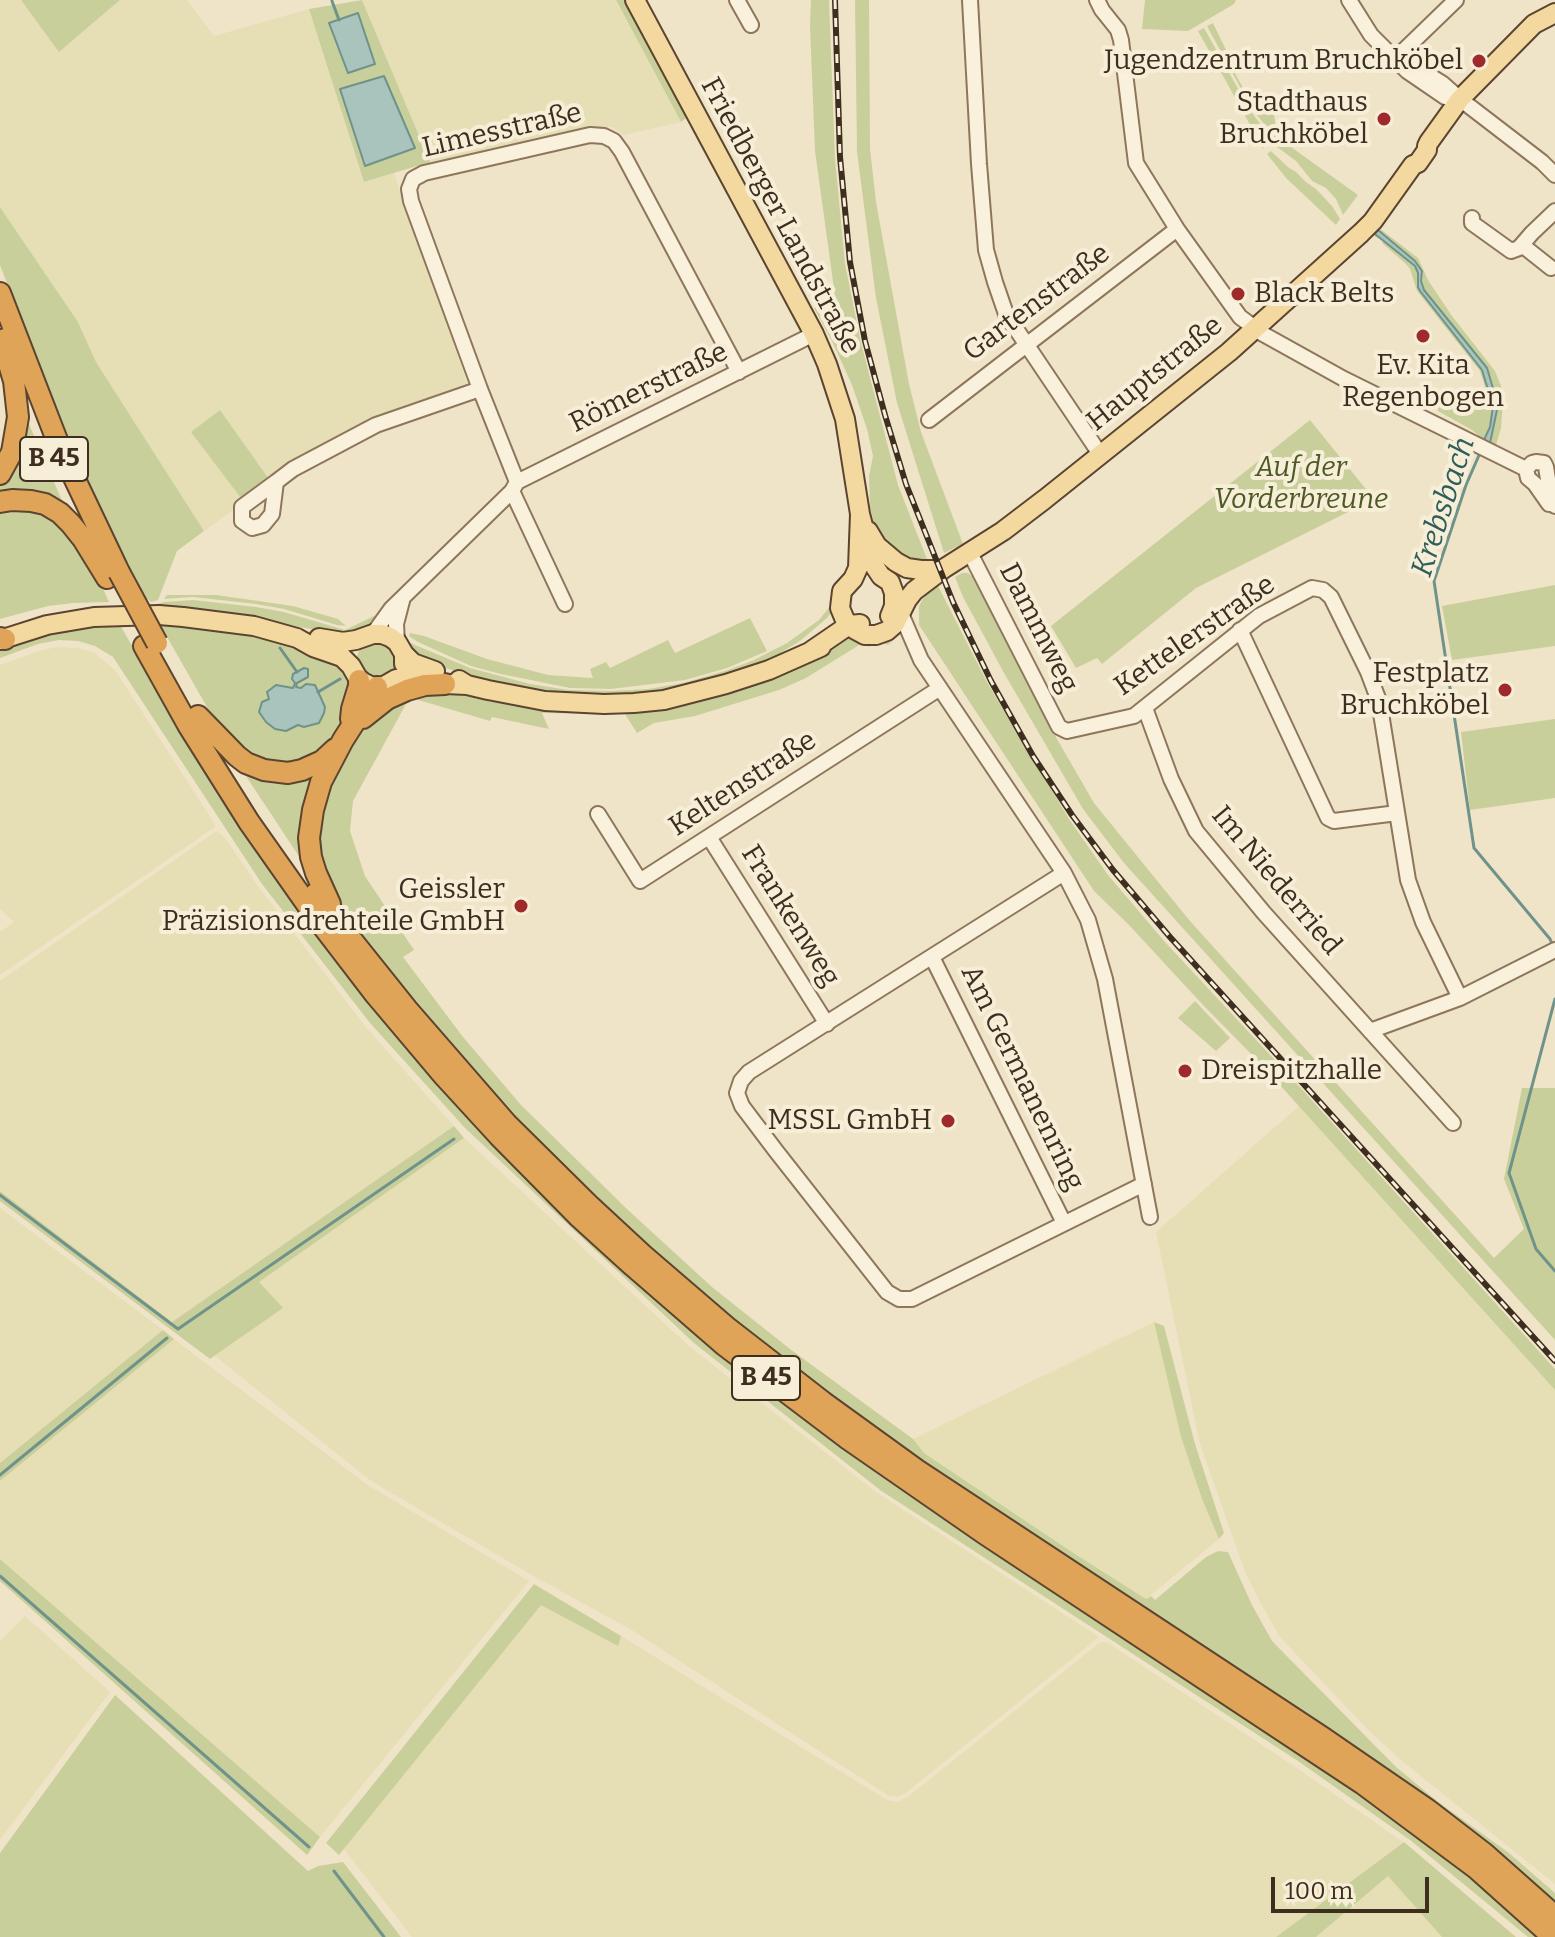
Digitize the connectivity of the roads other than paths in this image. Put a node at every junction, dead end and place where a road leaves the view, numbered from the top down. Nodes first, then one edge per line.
1 (635, 0) edge
2 (737, 0) edge
3 (970, 0) edge
4 (1097, 0) edge
5 (1349, 0) edge
6 (1456, 0) edge
7 (1555, 13) edge
8 (751, 25) dead end
9 (1398, 61) junction
10 (1460, 99) junction
11 (1555, 175) edge
12 (1555, 211) edge
13 (1472, 218) dead end
14 (1177, 229) junction
15 (1522, 245) junction
16 (1551, 268) dead end
17 (0, 293) edge
18 (1254, 329) junction
19 (2, 332) edge
20 (814, 334) junction
21 (1025, 344) junction
22 (739, 372) junction
23 (480, 389) junction
24 (929, 420) dead end
25 (1100, 454) junction
26 (0, 474) edge
27 (1546, 475) edge
28 (276, 482) dead end
29 (514, 487) junction
30 (0, 502) edge
31 (1555, 506) edge
32 (1555, 512) edge
33 (860, 514) junction
34 (970, 553) junction
35 (940, 570) junction
36 (113, 575) junction
37 (853, 579) junction
38 (892, 593) junction
39 (404, 597) junction
40 (565, 604) dead end
41 (840, 608) junction
42 (854, 629) junction
43 (1240, 630) junction
44 (882, 633) junction
45 (369, 635) junction
46 (297, 638) junction
47 (2, 639) edge
48 (150, 645) junction
49 (400, 648) junction
50 (921, 660) junction
51 (756, 674) junction
52 (362, 678) junction
53 (396, 679) junction
54 (445, 684) junction
55 (467, 685) junction
56 (940, 688) junction
57 (1145, 708) junction
58 (198, 716) junction
59 (1059, 727) joint
60 (348, 732) junction
61 (1397, 813) junction
62 (598, 814) dead end
63 (709, 837) junction
64 (1064, 873) junction
65 (343, 928) junction
66 (1549, 953) edge
67 (932, 957) junction
68 (1460, 998) junction
69 (827, 1024) junction
70 (1370, 1031) junction
71 (1453, 1123) dead end
72 (1144, 1184) junction
73 (1150, 1217) dead end
74 (1064, 1223) junction
75 (1555, 1916) edge
76 (1553, 1937) edge

1 - 20 main road, Friedberger Landstraße
2 - 8 street
3 - 21 street
4 - 14 street
5 - 9 street
6 - 9 street
7 - 10 main road, Hauptstraße
9 - 10 street
10 - 11 street
10 - 18 main road, Hauptstraße
12 - 15 street
13 - 15 street
14 - 18 street
14 - 21 street, Gartenstraße
15 - 16 street
17 - 36 highway, B 45
18 - 25 main road, Hauptstraße
18 - 27 street
19 - 26 highway
19 - 36 highway, B 45
20 - 22 street, Römerstraße
20 - 33 main road, Friedberger Landstraße
21 - 24 street, Gartenstraße
21 - 25 street
22 - 23 street, Limesstraße
22 - 29 street, Römerstraße
23 - 28 street
23 - 29 street, Limesstraße
25 - 34 main road, Hauptstraße
27 - 31 street
27 - 32 street
29 - 39 street, Römerstraße
29 - 40 street
30 - 36 highway
33 - 35 main road
33 - 37 main road, Friedberger Landstraße
33 - 38 main road, Friedberger Landstraße
34 - 35 main road, Hauptstraße
34 - 59 street, Dammweg
35 - 38 main road, Hauptstraße
35 - 38 main road, Hauptstraße
36 - 48 highway, B 45, bridge
37 - 38 main road
37 - 41 main road, Friedberger Landstraße
38 - 42 main road
38 - 44 main road
38 - 50 street, Friedberger Landstraße
39 - 45 street, Römerstraße
39 - 49 street
41 - 42 main road
41 - 51 main road
42 - 44 main road
42 - 51 main road
43 - 57 street, Kettelerstraße
43 - 61 street
43 - 61 street, Kettelerstraße
44 - 50 street, Friedberger Landstraße
45 - 46 main road
45 - 49 main road
45 - 52 main road
46 - 47 main road
46 - 52 main road
48 - 58 highway, B 45
48 - 76 highway, B 45
49 - 53 main road
49 - 55 main road
50 - 56 street, Friedberger Landstraße
51 - 55 main road
52 - 53 main road
52 - 60 highway
53 - 54 main road
54 - 55 main road
54 - 60 highway
56 - 63 street, Keltenstraße
56 - 64 street, Friedberger Landstraße
57 - 59 street, Kettelerstraße
57 - 70 street, Im Niederried
58 - 60 highway
58 - 65 highway, B 45
60 - 65 highway
61 - 68 street
62 - 63 street, Keltenstraße
63 - 69 street, Frankenweg
64 - 67 street, Am Germanenring
64 - 72 street, Friedberger Landstraße
65 - 75 highway, B 45
66 - 68 street
67 - 69 street, Am Germanenring
67 - 74 street, Am Germanenring
68 - 70 street
69 - 74 street, Am Germanenring
70 - 71 street, Im Niederried
72 - 73 street, Friedberger Landstraße
72 - 74 street, Am Germanenring

